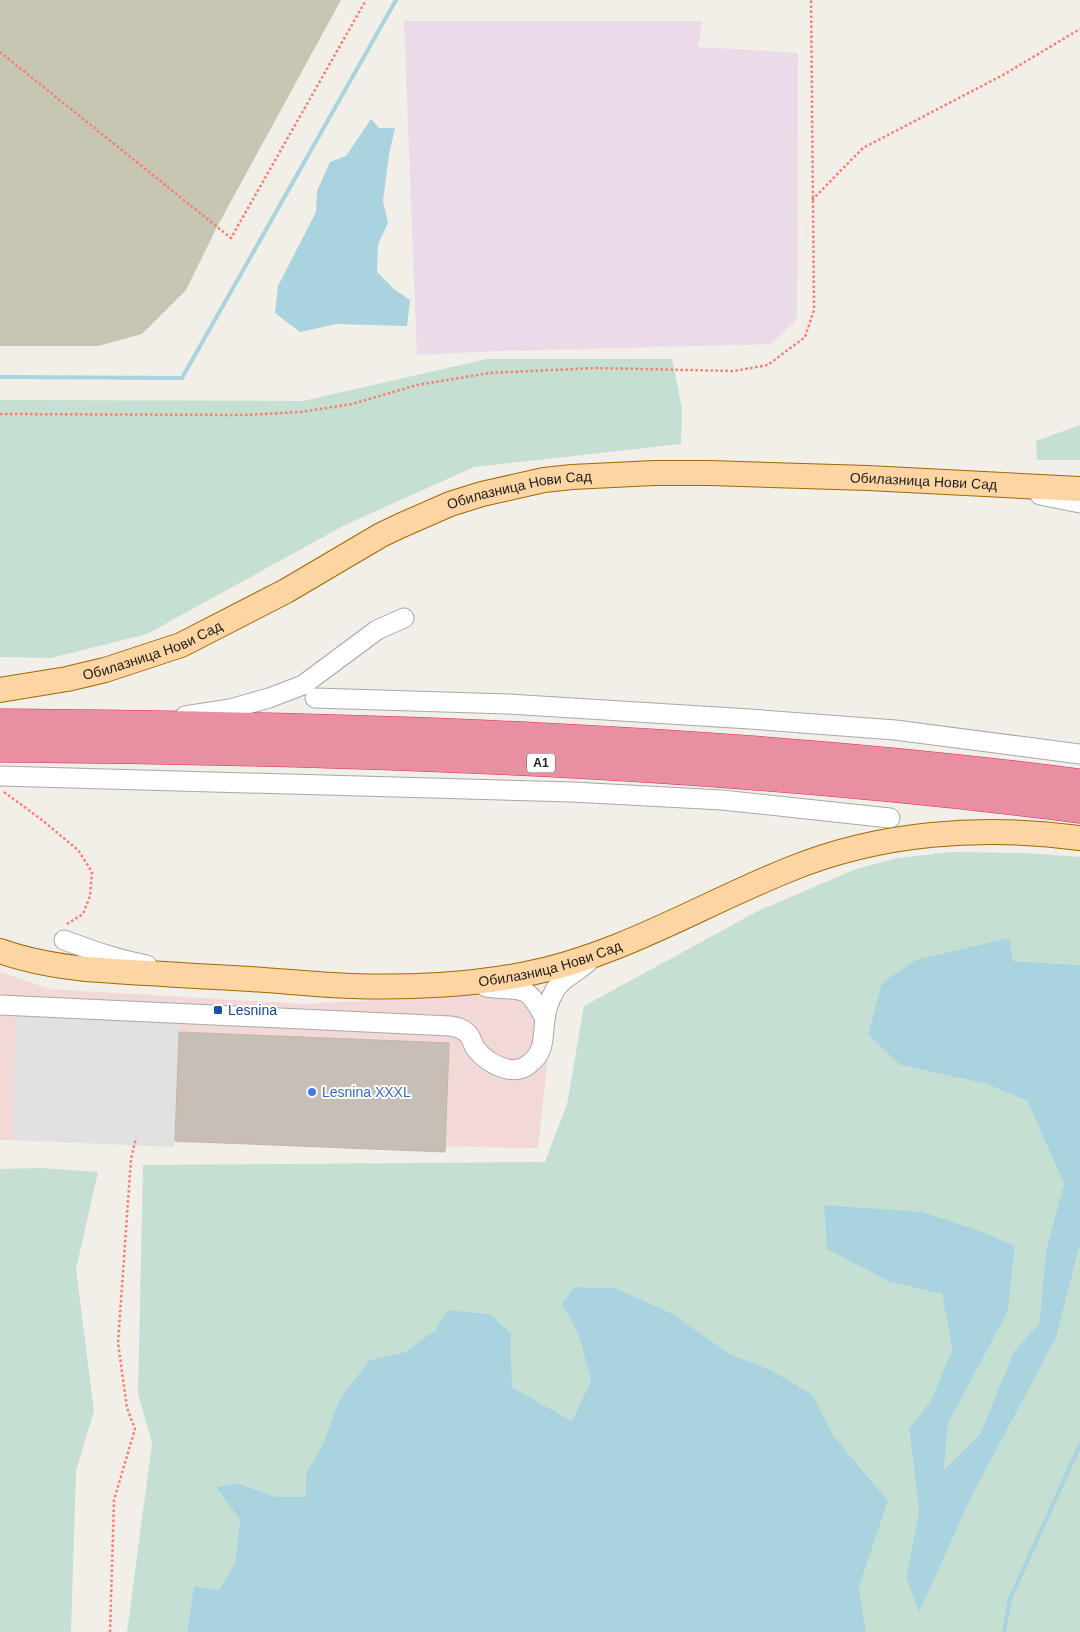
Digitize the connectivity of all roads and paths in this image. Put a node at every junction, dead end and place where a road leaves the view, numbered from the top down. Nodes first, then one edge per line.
1 (366, 0) edge
2 (811, 0) edge
3 (1080, 29) edge
4 (0, 52) edge
5 (812, 200) junction
6 (0, 414) edge
7 (985, 484) junction
8 (1080, 489) edge
9 (1080, 503) edge
10 (404, 618) dead end
11 (0, 690) edge
12 (315, 698) dead end
13 (0, 723) edge
14 (134, 725) junction
15 (0, 748) edge
16 (1080, 754) edge
17 (1080, 783) edge
18 (1, 784) edge
19 (1080, 809) edge
20 (890, 818) dead end
21 (1080, 838) edge
22 (64, 940) joint
23 (0, 951) edge
24 (593, 956) junction
25 (244, 979) junction
26 (469, 982) junction
27 (0, 1005) edge
28 (545, 1019) junction
29 (136, 1138) dead end
30 (110, 1632) edge

1 - 4 path
2 - 5 path
3 - 5 path
5 - 6 path
7 - 8 main road, Обилазница Нови Сад
7 - 9 lane
7 - 11 main road, Обилазница Нови Сад
10 - 14 lane
12 - 16 lane
13 - 14 highway, A1
14 - 17 highway, A1
15 - 19 highway, A1
18 - 20 lane
18 - 22 path
21 - 24 main road, Обилазница Нови Сад
22 - 25 lane
23 - 25 main road, Обилазница Нови Сад
24 - 26 main road, Обилазница Нови Сад
24 - 28 lane
25 - 26 main road, Обилазница Нови Сад
26 - 28 lane
27 - 28 lane
29 - 30 path

